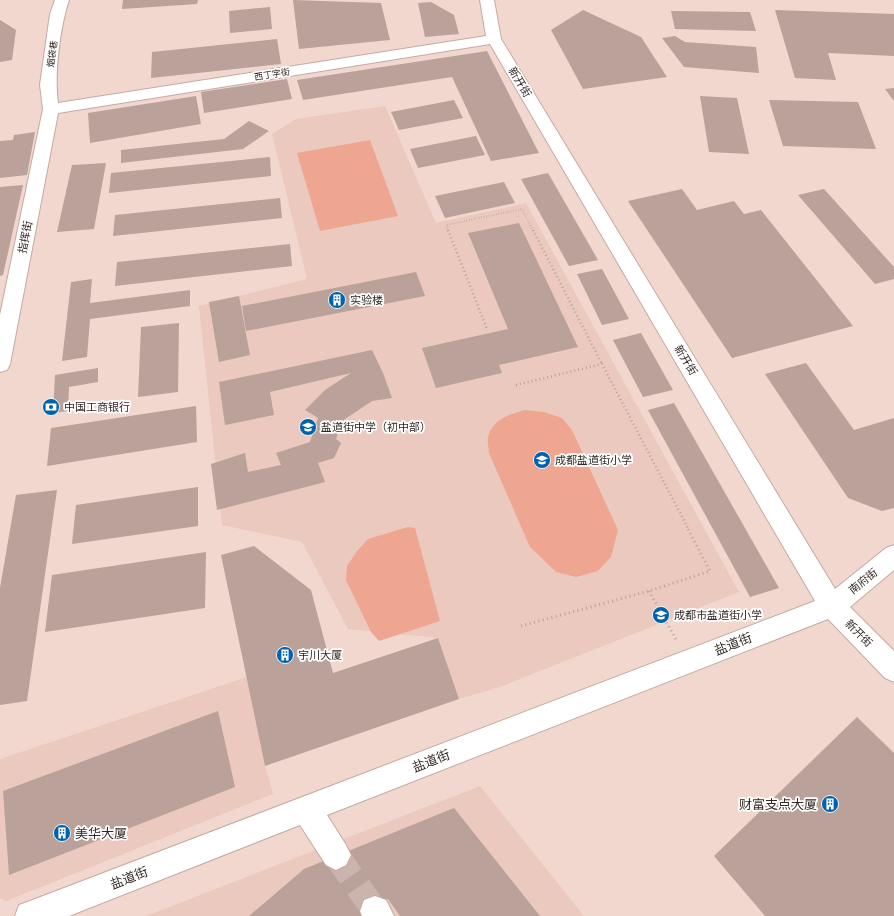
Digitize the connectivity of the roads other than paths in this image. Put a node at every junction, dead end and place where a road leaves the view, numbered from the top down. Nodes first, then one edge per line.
1 (62, 0) edge
2 (487, 0) edge
3 (494, 39) junction
4 (51, 109) junction
5 (0, 364) edge
6 (894, 556) edge
7 (832, 606) junction
8 (894, 669) edge
9 (306, 809) junction
10 (336, 855) tunnel mouth
11 (30, 916) edge

1 - 4 street, 烟袋巷
2 - 3 street
3 - 4 street, 西丁字街
3 - 7 street, 新开街
4 - 5 street, 指挥街
6 - 7 street, 南府街
7 - 8 street, 新开街
7 - 9 street, 盐道街
9 - 10 street
9 - 11 street, 盐道街

